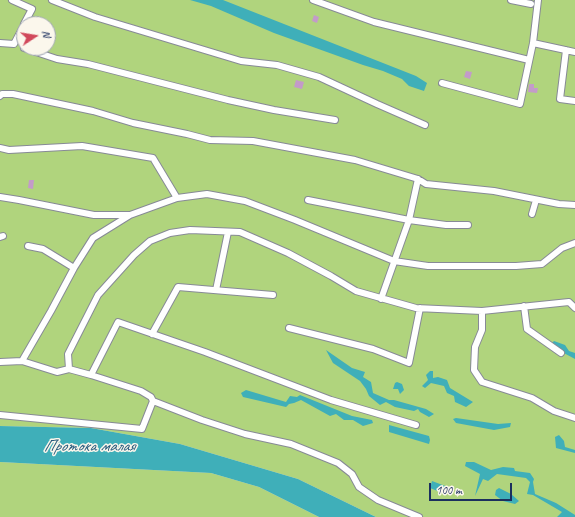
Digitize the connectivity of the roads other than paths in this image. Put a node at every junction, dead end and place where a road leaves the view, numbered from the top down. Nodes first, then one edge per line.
1 (12, 0) edge
2 (52, 0) edge
3 (313, 0) edge
4 (511, 0) edge
5 (538, 0) edge
6 (530, 4) dead end
7 (28, 16) edge
8 (16, 40) edge
9 (0, 43) edge
10 (533, 43) junction
11 (14, 44) joint
12 (566, 50) junction
13 (575, 52) edge
14 (48, 56) edge
15 (529, 60) junction
16 (442, 83) dead end
17 (0, 96) edge
18 (575, 101) edge
19 (335, 120) dead end
20 (425, 125) dead end
21 (0, 148) edge
22 (418, 179) junction
23 (0, 197) edge
24 (176, 198) junction
25 (308, 200) dead end
26 (536, 200) junction
27 (575, 204) edge
28 (532, 214) dead end
29 (130, 215) junction
30 (409, 220) junction
31 (468, 225) dead end
32 (228, 232) junction
33 (575, 243) edge
34 (28, 246) dead end
35 (394, 261) junction
36 (74, 268) junction
37 (216, 290) junction
38 (273, 295) dead end
39 (575, 298) edge
40 (381, 299) junction
41 (569, 302) junction
42 (524, 306) junction
43 (420, 308) junction
44 (575, 308) edge
45 (482, 311) junction
46 (289, 328) dead end
47 (152, 334) junction
48 (560, 353) dead end
49 (22, 361) junction
50 (0, 362) edge
51 (69, 369) junction
52 (90, 375) junction
53 (153, 401) junction
54 (0, 415) edge
55 (575, 418) edge
56 (416, 425) dead end
57 (419, 517) edge

1 - 7 street
2 - 20 street
3 - 15 street
4 - 6 street
5 - 10 street
8 - 11 street
9 - 11 street
10 - 12 street
10 - 15 street
12 - 13 street
12 - 18 street
14 - 19 street
15 - 16 street
17 - 22 street
21 - 24 street
22 - 26 street
22 - 30 street
23 - 29 street
24 - 29 street
24 - 35 street
25 - 30 street
26 - 27 street
26 - 28 street
29 - 36 street
30 - 31 street
30 - 35 street
32 - 37 street
32 - 40 street
32 - 51 street
33 - 35 street
34 - 36 street
35 - 40 street
36 - 49 street
37 - 38 street
37 - 47 street
39 - 41 street
40 - 43 street
41 - 42 street
41 - 44 street
42 - 45 street
42 - 48 street
43 - 45 street
43 - 46 street
45 - 55 street
47 - 52 street
47 - 56 street
49 - 50 street
49 - 51 street
51 - 52 street
52 - 53 street
53 - 54 street
53 - 57 street

